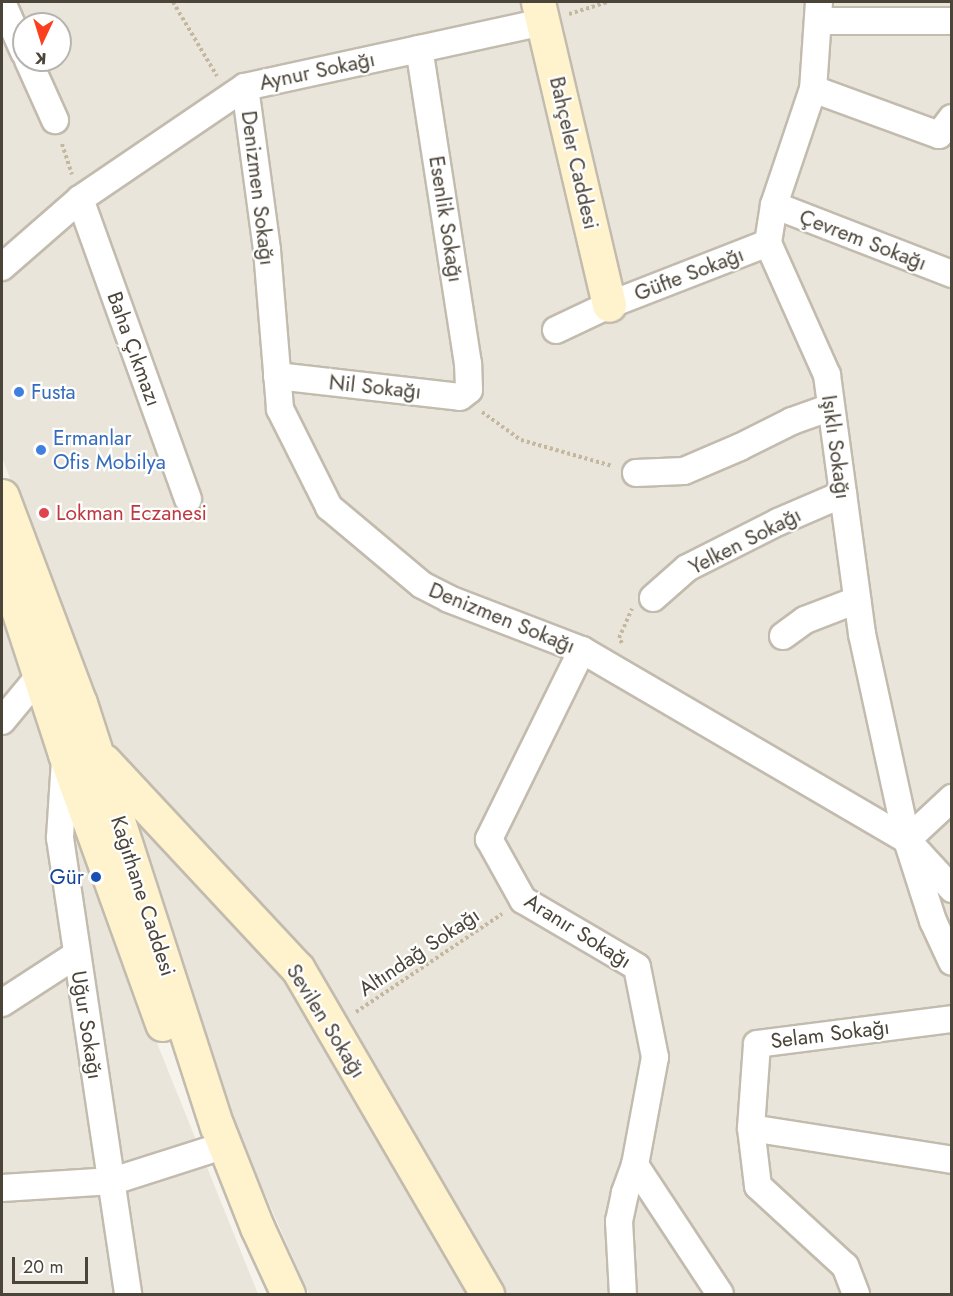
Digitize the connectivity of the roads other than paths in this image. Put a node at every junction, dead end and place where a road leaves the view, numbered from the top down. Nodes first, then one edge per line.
1 (2, 2) edge
2 (819, 11) edge
3 (541, 12) edge
4 (951, 21) edge
5 (12, 25) edge
6 (419, 49) junction
7 (33, 72) edge
8 (813, 89) junction
9 (237, 92) junction
10 (951, 118) edge
11 (55, 120) road end
12 (80, 199) junction
13 (774, 205) junction
14 (768, 243) junction
15 (2, 267) edge
16 (951, 274) edge
17 (609, 305) junction
18 (556, 330) dead end
19 (278, 376) junction
20 (465, 393) joint
21 (831, 407) junction
22 (636, 473) road end
23 (843, 494) junction
24 (2, 496) edge
25 (188, 499) dead end
26 (2, 561) edge
27 (653, 598) road end
28 (857, 600) junction
29 (783, 636) dead end
30 (582, 650) junction
31 (41, 674) junction
32 (2, 721) edge
33 (81, 753) junction
34 (951, 798) edge
35 (907, 840) junction
36 (951, 889) edge
37 (76, 955) junction
38 (951, 962) edge
39 (2, 1003) edge
40 (951, 1019) edge
41 (751, 1128) junction
42 (212, 1138) junction
43 (951, 1160) edge
44 (635, 1165) junction
45 (113, 1181) junction
46 (2, 1188) edge
47 (128, 1294) edge
48 (266, 1294) edge
49 (288, 1294) edge
50 (487, 1294) edge
51 (623, 1294) edge
52 (720, 1294) edge
53 (856, 1294) edge

1 - 5 street
2 - 4 street
2 - 8 street
3 - 6 street, Aynur Sokağı
3 - 17 main road, Bahçeler Caddesi
6 - 9 street, Aynur Sokağı
6 - 20 street, Esenlik Sokağı
7 - 11 street
8 - 10 street
8 - 13 street
9 - 12 street, Aynur Sokağı
9 - 19 street, Denizmen Sokağı
12 - 15 street, Aynur Sokağı
12 - 25 street, Baha Çıkmazı
13 - 14 street
13 - 16 street, Çevrem Sokağı
14 - 17 street, Güfte Sokağı
14 - 21 street, Işıklı Sokağı
17 - 18 street
19 - 20 street, Nil Sokağı
19 - 30 street, Denizmen Sokağı
21 - 22 street
21 - 23 street, Işıklı Sokağı
23 - 27 street, Yelken Sokağı
23 - 28 street, Işıklı Sokağı
24 - 33 main road, Kağıthane Caddesi
26 - 31 main road, Kağıthane Caddesi
28 - 29 street
28 - 35 street, Işıklı Sokağı
30 - 35 street, Denizmen Sokağı
30 - 44 street, Aranır Sokağı
31 - 32 street
31 - 33 main road, Kağıthane Caddesi
33 - 37 street, Uğur Sokağı
33 - 42 main road, Kağıthane Caddesi
33 - 50 main road, Sevilen Sokağı
34 - 35 street
35 - 36 street, Işıklı Sokağı
35 - 38 street
37 - 39 street
37 - 45 street, Uğur Sokağı
40 - 41 street, Selam Sokağı
41 - 43 street
41 - 53 street
42 - 45 street
42 - 48 main road, Kağıthane Caddesi
42 - 49 main road, Kağıthane Caddesi
44 - 51 street, Aranır Sokağı
44 - 52 street
45 - 46 street
45 - 47 street, Uğur Sokağı

